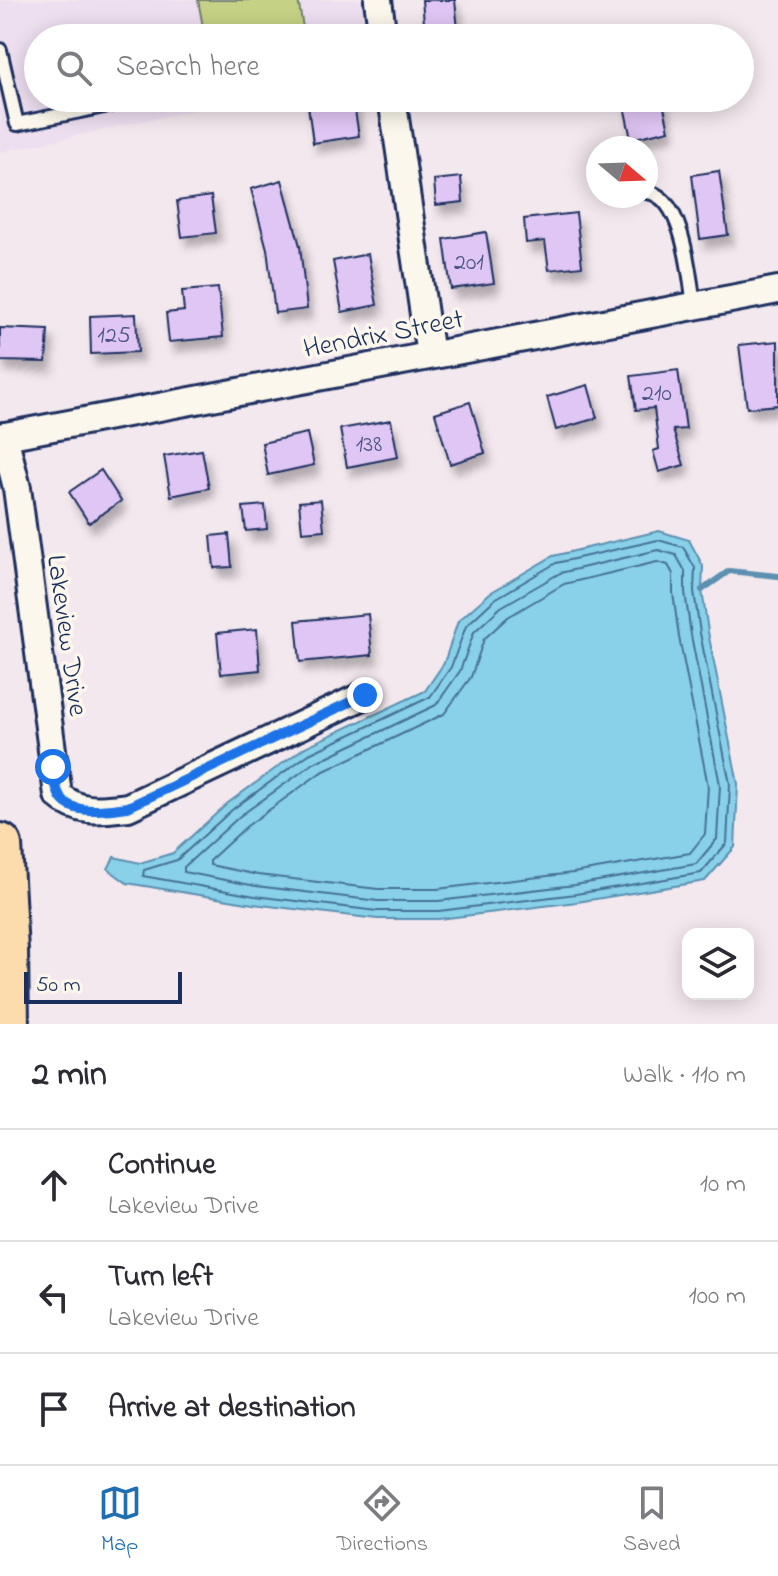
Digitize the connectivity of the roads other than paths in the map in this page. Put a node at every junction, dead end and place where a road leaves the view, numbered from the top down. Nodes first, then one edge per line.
1 (378, 0) edge
2 (381, 24) edge
3 (0, 50) edge
4 (75, 112) edge
5 (394, 112) edge
6 (658, 195) edge
7 (778, 290) edge
8 (694, 306) junction
9 (430, 355) junction
10 (2, 436) edge
11 (365, 695) dead end
12 (0, 845) edge
13 (7, 1024) edge

1 - 2 street
3 - 4 lane
5 - 9 street
6 - 8 lane
7 - 8 street, Hendrix Street
8 - 9 street, Hendrix Street
9 - 10 street, Hendrix Street
10 - 11 street, Lakeview Drive
12 - 13 highway

